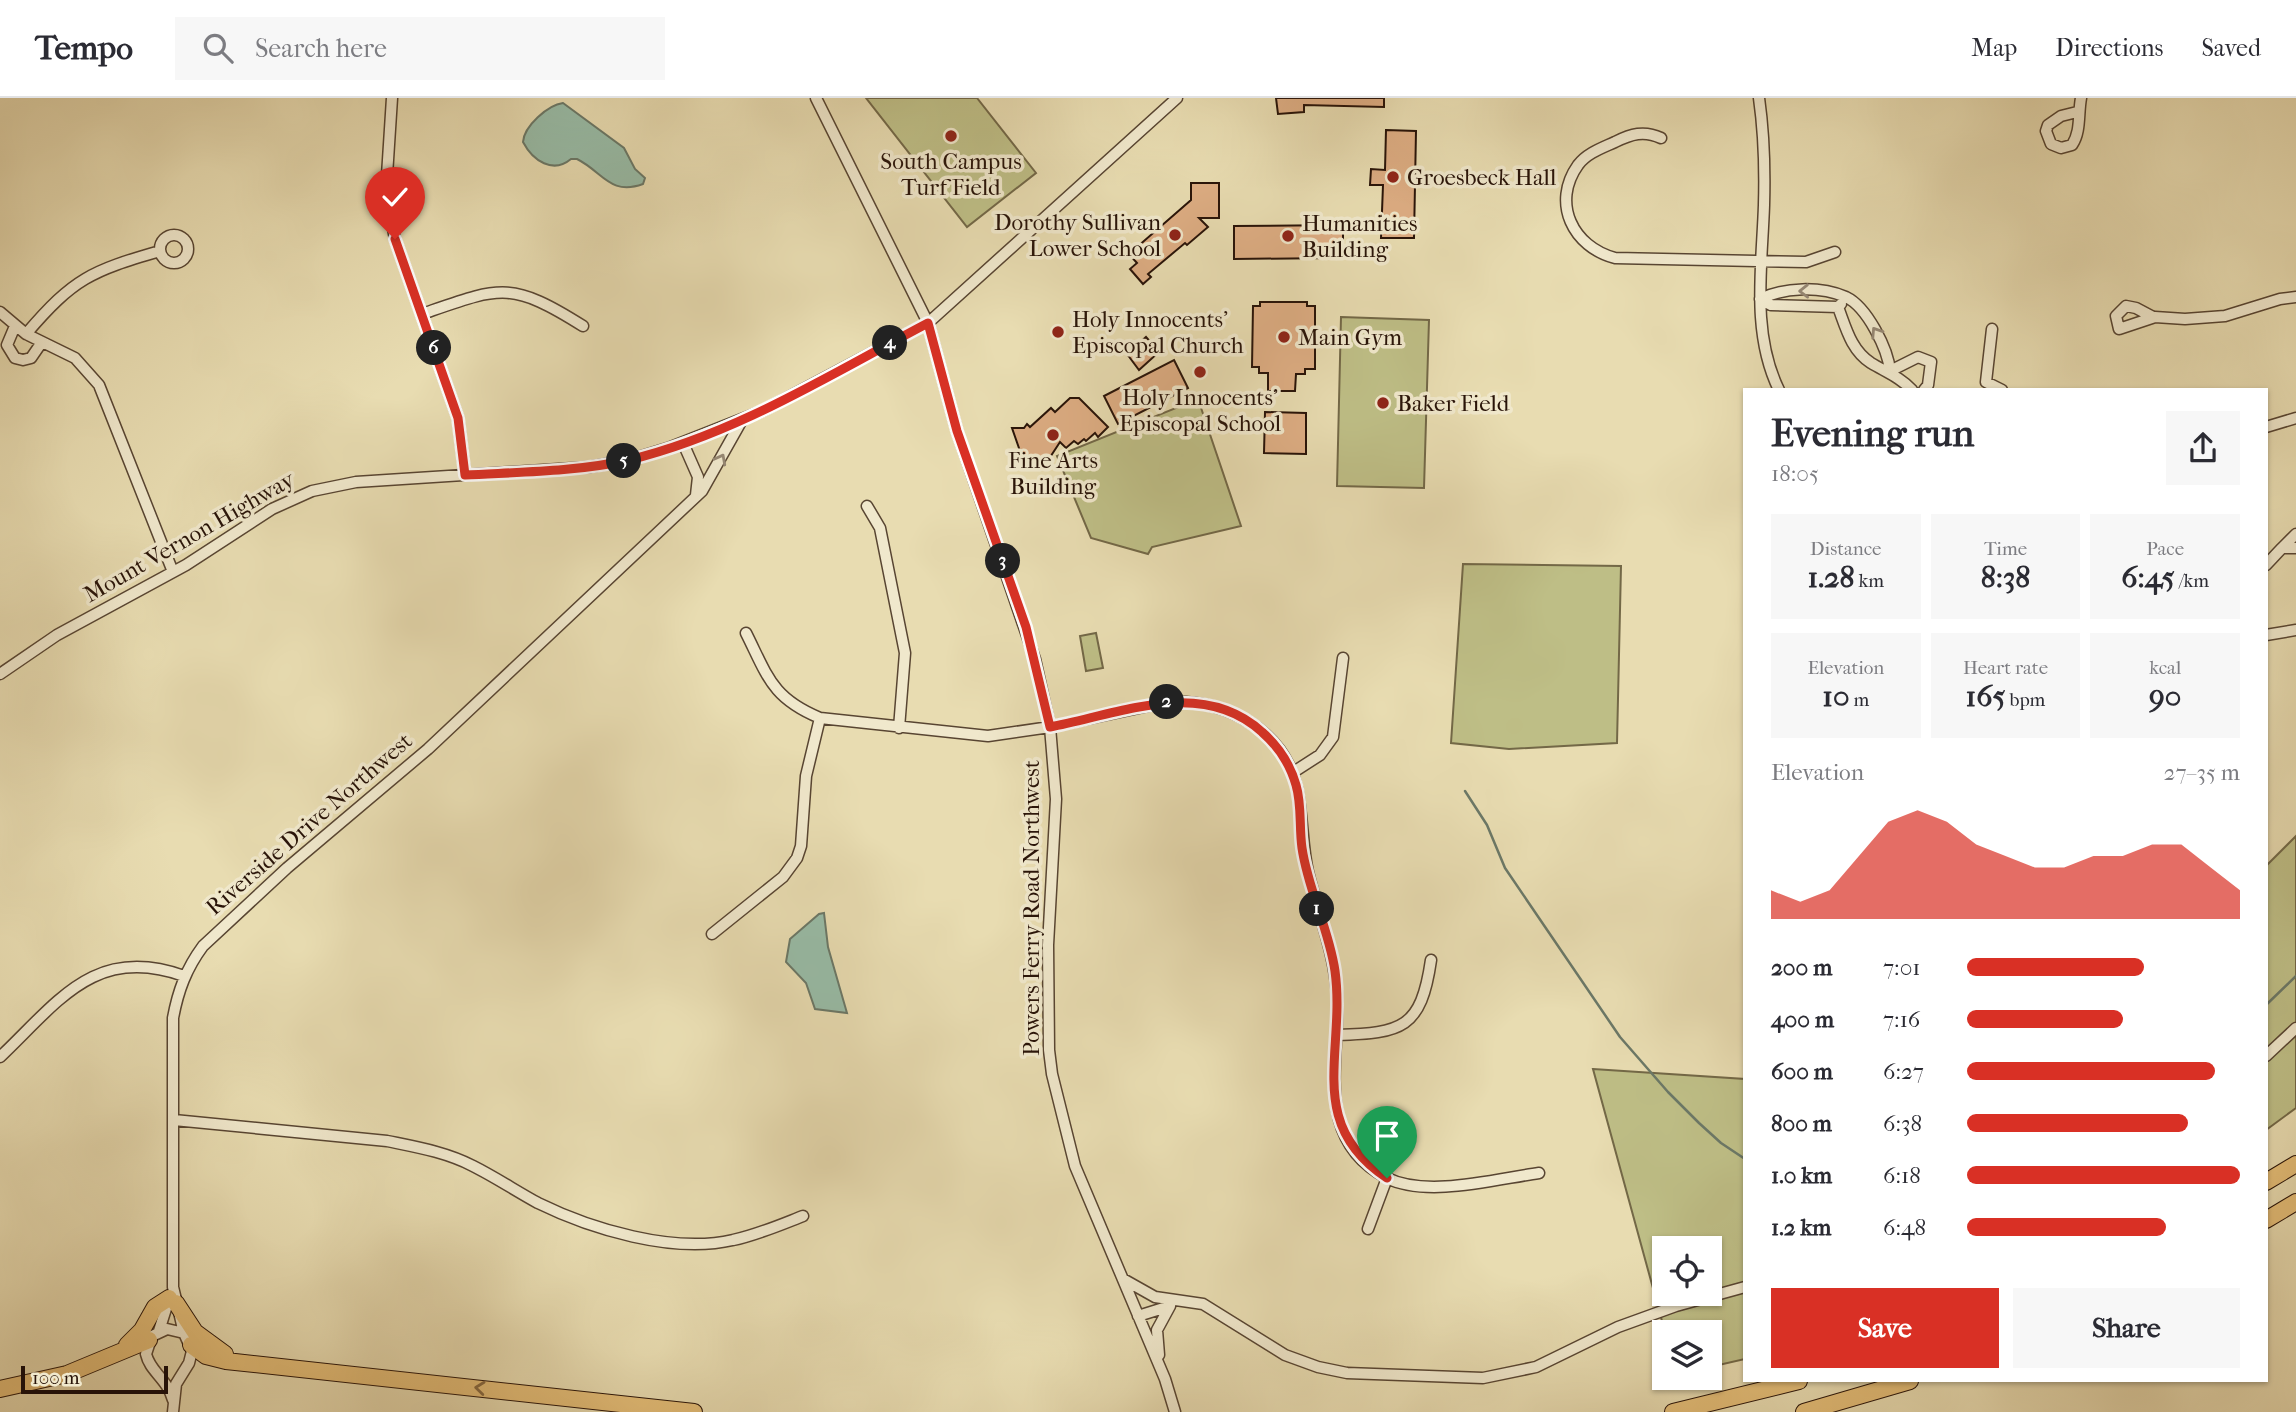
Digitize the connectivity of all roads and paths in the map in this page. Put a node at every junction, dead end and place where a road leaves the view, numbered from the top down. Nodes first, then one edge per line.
1 (392, 98) edge
2 (816, 98) edge
3 (1177, 98) edge
4 (1759, 98) edge
5 (2081, 98) edge
6 (2077, 113) dead end
7 (1661, 138) dead end
8 (160, 251) dead end
9 (1836, 252) dead end
10 (1761, 262) junction
11 (2296, 297) edge
12 (1760, 299) junction
13 (1849, 299) junction
14 (1838, 307) junction
15 (0, 312) edge
16 (422, 314) junction
17 (2153, 317) dead end
18 (928, 323) junction
19 (15, 326) junction
20 (583, 326) dead end
21 (1992, 329) dead end
22 (26, 334) junction
23 (42, 342) junction
24 (1890, 371) junction
25 (1778, 388) edge
26 (1910, 388) edge
27 (1926, 388) edge
28 (1998, 388) edge
29 (2296, 418) edge
30 (742, 420) junction
31 (2268, 426) edge
32 (683, 443) junction
33 (465, 475) junction
34 (696, 495) junction
35 (867, 506) dead end
36 (2296, 534) edge
37 (2282, 548) junction
38 (2296, 548) edge
39 (2268, 563) edge
40 (173, 572) junction
41 (2296, 630) edge
42 (746, 633) dead end
43 (2268, 635) edge
44 (1343, 658) dead end
45 (0, 674) edge
46 (820, 718) junction
47 (1050, 727) junction
48 (899, 728) junction
49 (1292, 773) junction
50 (712, 934) dead end
51 (1431, 960) dead end
52 (184, 976) junction
53 (2296, 1028) edge
54 (1337, 1034) junction
55 (2268, 1054) edge
56 (0, 1057) edge
57 (174, 1120) junction
58 (2296, 1164) edge
59 (1539, 1173) dead end
60 (1387, 1178) junction
61 (2268, 1181) edge
62 (2296, 1202) edge
63 (803, 1216) dead end
64 (2268, 1219) edge
65 (1368, 1229) dead end
66 (1123, 1279) junction
67 (1743, 1288) edge
68 (173, 1296) junction
69 (1190, 1302) junction
70 (1170, 1306) junction
71 (1138, 1316) junction
72 (154, 1335) junction
73 (188, 1339) junction
74 (112, 1355) junction
75 (246, 1363) junction
76 (1162, 1372) junction
77 (1795, 1382) edge
78 (1907, 1382) edge
79 (0, 1389) edge
80 (173, 1400) junction
81 (1175, 1411) edge
82 (173, 1412) edge
83 (694, 1412) edge
84 (1673, 1412) edge
85 (1804, 1412) edge

1 - 16 street
2 - 18 street, Powers Ferry Road Northwest
3 - 18 street, Mount Vernon Highway
4 - 10 street
5 - 6 street
7 - 10 street
8 - 22 street
9 - 10 street
10 - 12 street
11 - 17 street
13 -> 12 street
12 - 14 street
12 - 25 street
13 - 14 street
24 -> 13 street
14 - 24 street
15 - 19 street
16 - 20 street
16 - 33 street
18 - 30 street, Mount Vernon Highway
18 - 47 street, Powers Ferry Road Northwest
19 - 22 street
19 - 23 street
21 - 28 street
22 - 23 street
23 - 40 street
24 - 26 street
24 - 27 street
29 - 31 street
30 - 32 street, Mount Vernon Highway
34 -> 30 street, Riverside Drive Northwest
32 - 33 street, Mount Vernon Highway
32 - 34 street
33 - 40 street, Mount Vernon Highway
34 - 52 street, Riverside Drive Northwest
35 - 48 street
36 - 37 street
37 - 38 street
37 - 39 street
40 - 45 street, Mount Vernon Highway
41 - 43 street
42 - 46 street
44 - 49 street
46 - 48 street
46 - 50 street
47 - 48 street
47 - 49 street
47 - 66 street, Powers Ferry Road Northwest
49 - 54 street
51 - 54 street
52 - 56 street
52 - 57 street, Riverside Drive Northwest
53 - 55 street
54 - 60 street
57 - 63 street
57 - 68 street, Riverside Drive Northwest
58 - 61 highway
59 - 60 street
60 - 65 street
62 - 64 highway
66 - 69 street
66 - 71 street, Powers Ferry Road Northwest
67 - 69 street
68 - 72 street, Riverside Drive Northwest
68 - 73 street, Riverside Drive Northwest
68 - 74 highway
68 - 75 highway
69 - 70 street
70 - 71 street
70 - 76 street
71 - 76 street, Powers Ferry Road Northwest
72 - 73 street
72 - 74 highway
72 - 80 street
73 - 75 highway
73 - 80 street
74 - 79 highway
83 -> 75 highway
76 - 81 street
77 - 84 highway
78 - 85 highway
80 - 82 street

